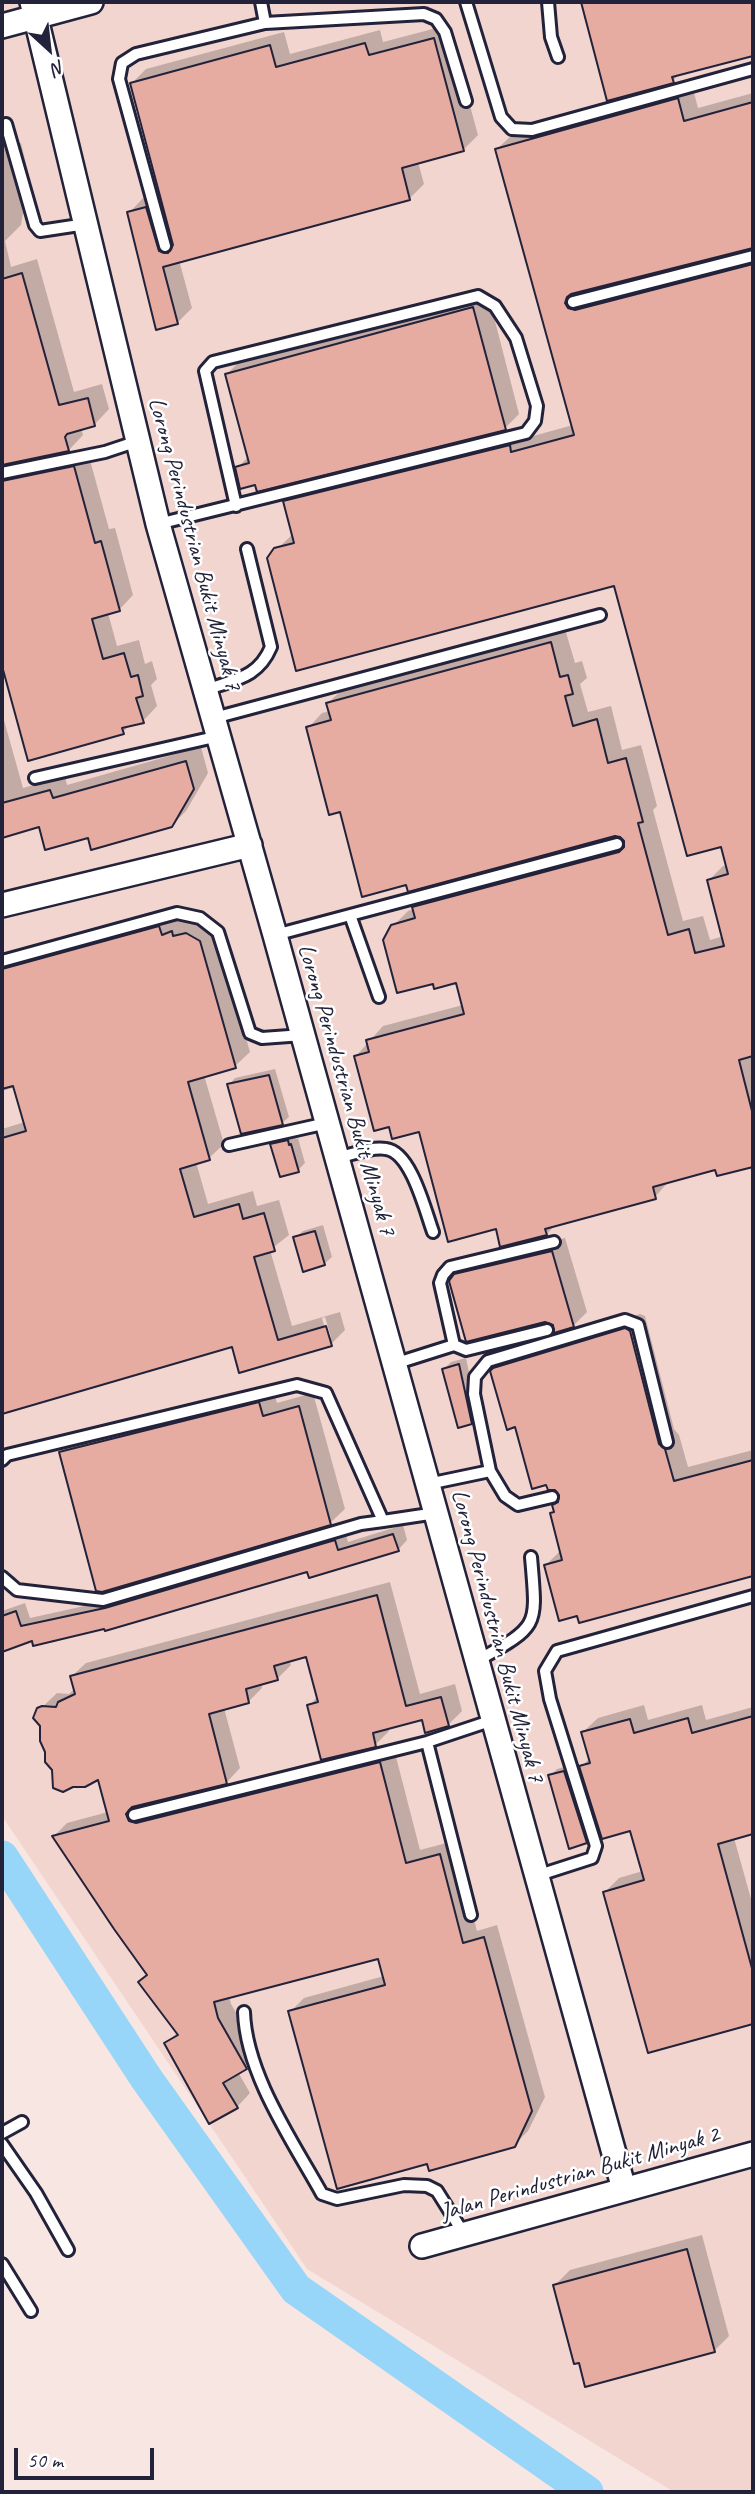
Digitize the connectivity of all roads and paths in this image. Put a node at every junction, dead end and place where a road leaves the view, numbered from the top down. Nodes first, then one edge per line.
1 (91, 2) edge
2 (261, 2) edge
3 (467, 2) edge
4 (548, 2) edge
5 (34, 9) edge
6 (265, 23) junction
7 (2, 26) edge
8 (558, 57) dead end
9 (753, 69) edge
10 (466, 102) dead end
11 (6, 124) dead end
12 (86, 224) junction
13 (165, 246) dead end
14 (753, 256) edge
15 (573, 302) dead end
16 (138, 441) junction
17 (2, 473) edge
18 (236, 506) junction
19 (158, 524) junction
20 (247, 549) dead end
21 (600, 615) dead end
22 (206, 690) junction
23 (216, 727) junction
24 (35, 778) dead end
25 (617, 844) dead end
26 (250, 845) junction
27 (2, 905) edge
28 (350, 915) junction
29 (275, 934) junction
30 (2, 961) edge
31 (379, 997) dead end
32 (303, 1035) junction
33 (327, 1123) junction
34 (229, 1145) dead end
35 (337, 1158) junction
36 (433, 1232) dead end
37 (554, 1242) dead end
38 (547, 1330) dead end
39 (454, 1345) junction
40 (394, 1364) junction
41 (667, 1442) dead end
42 (2, 1460) edge
43 (490, 1471) junction
44 (428, 1484) junction
45 (552, 1497) dead end
46 (436, 1513) junction
47 (383, 1521) junction
48 (531, 1557) dead end
49 (2, 1577) edge
50 (753, 1596) edge
51 (477, 1661) junction
52 (494, 1720) junction
53 (427, 1742) junction
54 (134, 1815) dead end
55 (536, 1876) junction
56 (471, 1915) dead end
57 (244, 2012) dead end
58 (22, 2122) dead end
59 (2, 2133) edge
60 (2, 2144) edge
61 (753, 2154) edge
62 (624, 2189) junction
63 (464, 2234) junction
64 (422, 2246) dead end
65 (68, 2250) dead end
66 (2, 2264) edge
67 (31, 2311) dead end

1 - 5 street
2 - 6 lane
3 - 9 lane
4 - 8 lane
5 - 7 street
5 - 12 street, Lorong Perindustrian Bukit Minyak 7
6 - 10 lane
6 - 13 lane
11 - 12 lane
12 - 16 street, Lorong Perindustrian Bukit Minyak 7
14 - 15 lane
16 - 17 lane
16 - 19 street, Lorong Perindustrian Bukit Minyak 7
18 - 18 lane
18 - 19 lane
19 - 22 street, Lorong Perindustrian Bukit Minyak 7
20 - 22 lane
21 - 23 lane
22 - 23 street, Lorong Perindustrian Bukit Minyak 7
23 - 24 lane
23 - 26 street, Lorong Perindustrian Bukit Minyak 7
25 - 28 lane
26 - 27 street
26 - 29 street, Lorong Perindustrian Bukit Minyak 7
28 - 29 lane
28 - 31 lane
29 - 32 street, Lorong Perindustrian Bukit Minyak 7
30 - 32 lane
32 - 33 street, Lorong Perindustrian Bukit Minyak 7
33 - 34 lane
33 - 35 street, Lorong Perindustrian Bukit Minyak 7
35 - 36 lane
35 - 40 street, Lorong Perindustrian Bukit Minyak 7
37 - 39 lane
38 - 39 lane
39 - 40 lane
40 - 44 street, Lorong Perindustrian Bukit Minyak 7
41 - 43 lane
42 - 47 lane
43 - 44 lane
43 - 45 lane
44 - 46 street, Lorong Perindustrian Bukit Minyak 7
46 - 47 lane
46 - 51 street, Lorong Perindustrian Bukit Minyak 7
47 - 49 lane
48 - 51 lane
50 - 55 lane
51 - 52 street, Lorong Perindustrian Bukit Minyak 7
52 - 53 lane
52 - 55 street, Lorong Perindustrian Bukit Minyak 7
53 - 54 lane
53 - 56 lane
55 - 62 street, Lorong Perindustrian Bukit Minyak 7
57 - 63 lane
58 - 59 lane
60 - 65 lane
61 - 62 street, Jalan Perindustrian Bukit Minyak 2
62 - 63 street, Jalan Perindustrian Bukit Minyak 2
63 - 64 street, Jalan Perindustrian Bukit Minyak 2
66 - 67 lane

